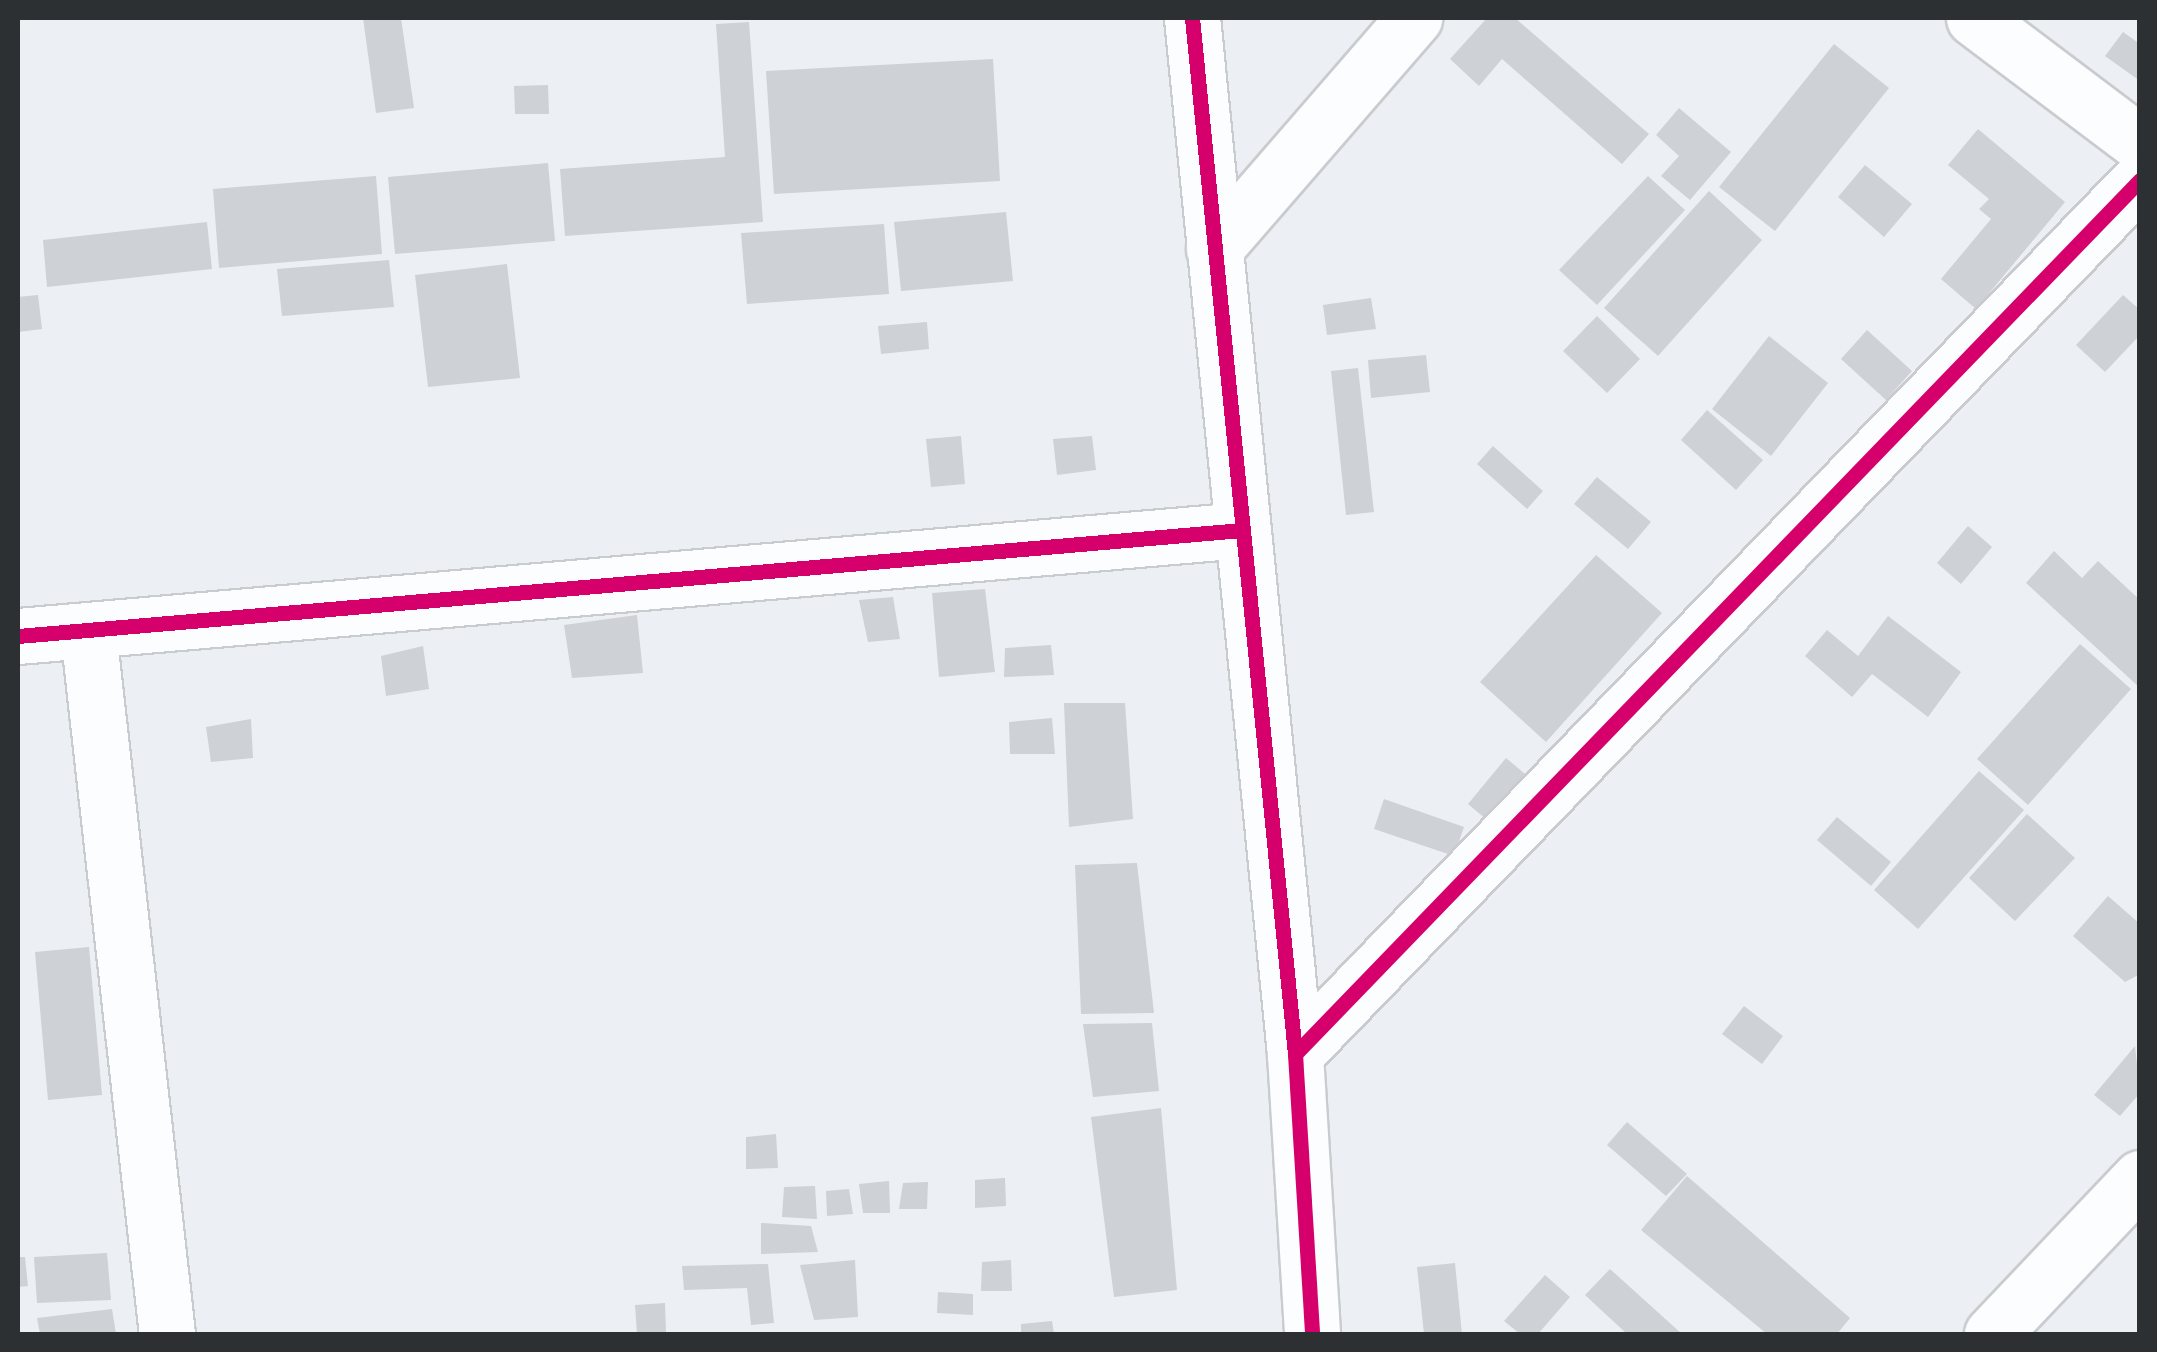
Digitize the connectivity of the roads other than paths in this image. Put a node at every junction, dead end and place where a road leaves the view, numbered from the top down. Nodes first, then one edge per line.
1 (1192, 18) edge
2 (1414, 18) edge
3 (1974, 18) edge
4 (2140, 143) edge
5 (2140, 180) edge
6 (1214, 249) junction
7 (1240, 530) junction
8 (88, 632) junction
9 (18, 636) edge
10 (1295, 1054) junction
11 (2140, 1178) edge
12 (168, 1334) edge
13 (1312, 1334) edge
14 (1992, 1334) edge

1 - 6 street
2 - 6 street
3 - 4 street
5 - 10 street
6 - 7 street
7 - 8 street
7 - 10 street
8 - 9 street
8 - 12 street
10 - 13 street
11 - 14 street

